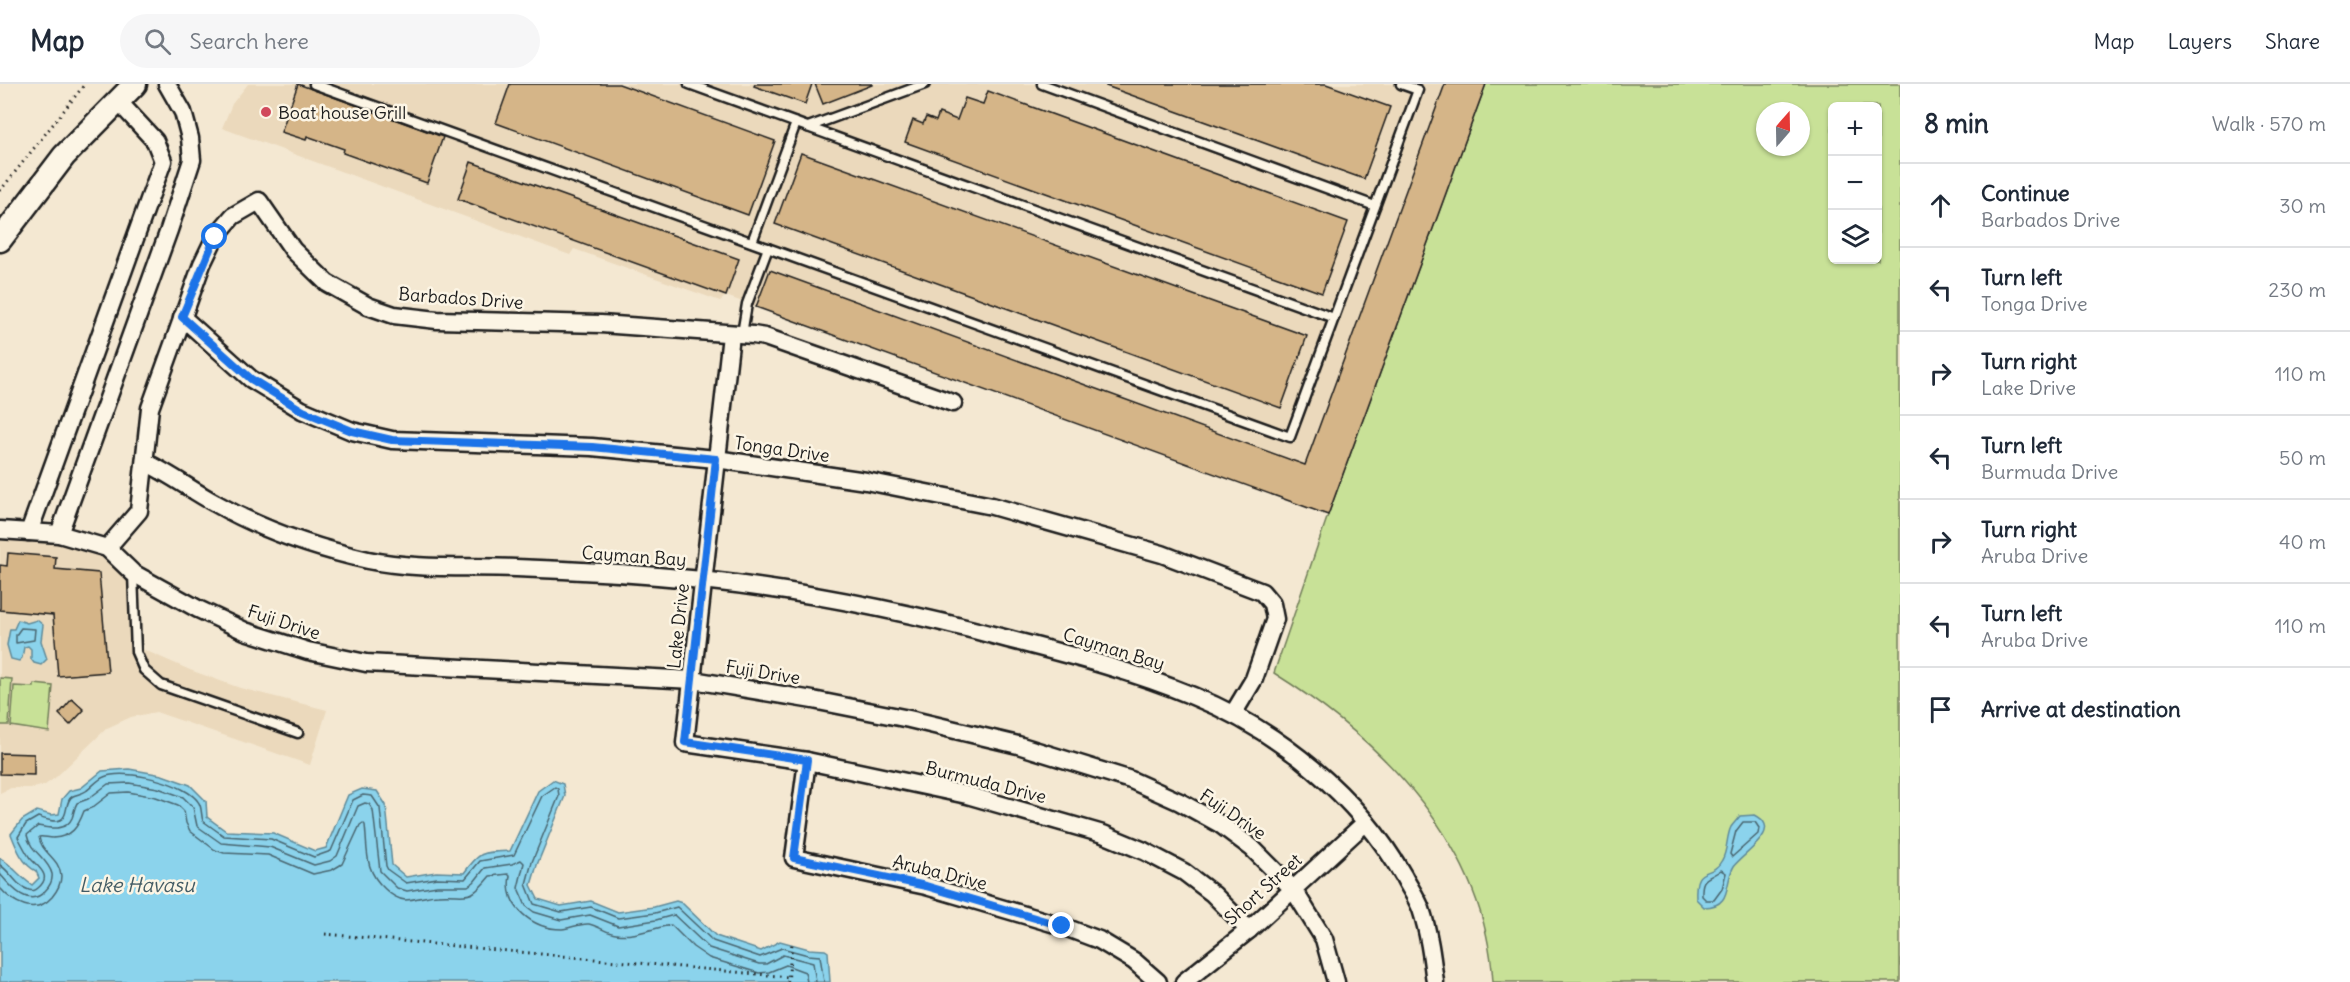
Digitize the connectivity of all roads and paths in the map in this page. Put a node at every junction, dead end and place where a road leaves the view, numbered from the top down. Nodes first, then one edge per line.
1 (85, 84) edge
2 (135, 84) edge
3 (167, 84) edge
4 (314, 84) edge
5 (689, 84) edge
6 (924, 84) edge
7 (1042, 84) edge
8 (1401, 84) edge
9 (118, 101) junction
10 (796, 123) junction
11 (808, 127) junction
12 (0, 191) edge
13 (1375, 206) junction
14 (0, 240) edge
15 (752, 242) junction
16 (768, 248) junction
17 (182, 317) junction
18 (1334, 318) junction
19 (736, 334) junction
20 (953, 403) dead end
21 (716, 459) junction
22 (145, 462) junction
23 (0, 530) edge
24 (29, 532) junction
25 (59, 534) junction
26 (107, 548) junction
27 (133, 573) junction
28 (702, 580) junction
29 (693, 680) junction
30 (1233, 714) junction
31 (298, 733) dead end
32 (685, 742) joint
33 (807, 760) junction
34 (1366, 822) junction
35 (1293, 889) junction
36 (1249, 930) junction
37 (325, 934) dead end
38 (792, 943) dead end
39 (788, 980) edge
40 (1158, 982) edge
41 (1184, 982) edge
42 (1336, 982) edge
43 (1435, 982) edge

1 - 12 path
2 - 9 street
3 - 25 street
4 - 15 lane
5 - 10 lane
6 - 11 lane
7 - 13 lane
8 - 13 lane
9 - 14 street
9 - 24 street
10 - 11 lane
10 - 15 lane
11 - 18 lane
13 - 18 lane
15 - 16 lane
16 - 18 lane
16 - 19 lane
17 - 19 street, Barbados Drive
17 - 21 street, Tonga Drive
17 - 22 street, Barbados Drive
19 - 20 street, Barbados Drive
19 - 21 street, Lake Drive
21 - 28 street, Lake Drive
21 - 30 street, Tonga Drive
22 - 26 street, Barbados Drive
22 - 28 street, Cayman Bay
23 - 24 street
24 - 25 street
25 - 26 street
26 - 27 street, Fuji Drive
27 - 29 street, Fuji Drive
27 - 31 lane
28 - 29 street, Lake Drive
28 - 30 street, Cayman Bay
29 - 32 street, Lake Drive
29 - 35 street, Fuji Drive
30 - 34 street
32 - 33 street, Burmuda Drive
33 - 36 street, Burmuda Drive
33 - 40 street, Aruba Drive
34 - 35 street, Short Street
34 - 43 street
35 - 36 street, Short Street
35 - 42 street, Fuji Drive
36 - 41 street, Short Street
37 - 39 path
38 - 39 path

